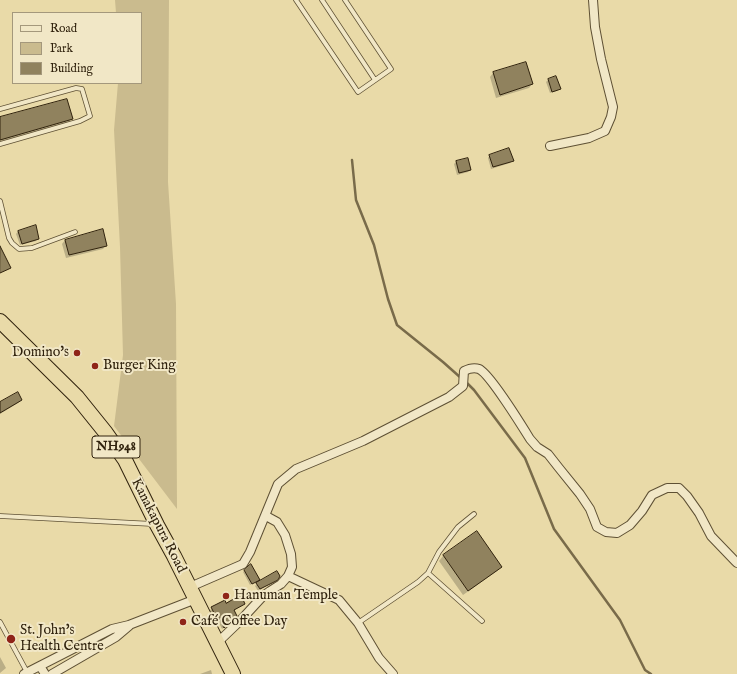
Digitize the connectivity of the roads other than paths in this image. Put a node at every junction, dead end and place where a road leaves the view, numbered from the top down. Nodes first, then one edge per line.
1 (296, 0) edge
2 (322, 0) edge
3 (345, 0) edge
4 (593, 0) edge
5 (375, 80) junction
6 (0, 109) edge
7 (0, 144) edge
8 (550, 146) dead end
9 (0, 201) edge
10 (75, 232) dead end
11 (0, 320) edge
12 (474, 514) dead end
13 (0, 516) edge
14 (266, 516) junction
15 (157, 525) junction
16 (737, 563) edge
17 (428, 573) junction
18 (288, 576) junction
19 (193, 593) junction
20 (482, 621) dead end
21 (0, 622) edge
22 (358, 623) junction
23 (129, 625) junction
24 (217, 643) junction
25 (40, 666) junction
26 (25, 673) edge
27 (45, 674) edge
28 (52, 674) edge
29 (233, 674) edge
30 (392, 674) edge

1 - 5 lane
2 - 5 lane
3 - 5 lane
4 - 8 street
6 - 7 lane
9 - 10 lane
11 - 15 highway, Kanakapura Road / NH948
12 - 17 lane
13 - 15 lane
14 - 16 street
14 - 18 street
14 - 19 street
15 - 19 highway, Kanakapura Road / NH948
17 - 20 lane
17 - 22 lane
18 - 22 street
18 - 24 street
19 - 23 street
19 - 24 highway, Kanakapura Road / NH948
21 - 26 lane
22 - 30 street
23 - 25 street
23 - 28 street
24 - 29 highway, Kanakapura Road / NH948
25 - 26 street
25 - 27 street

